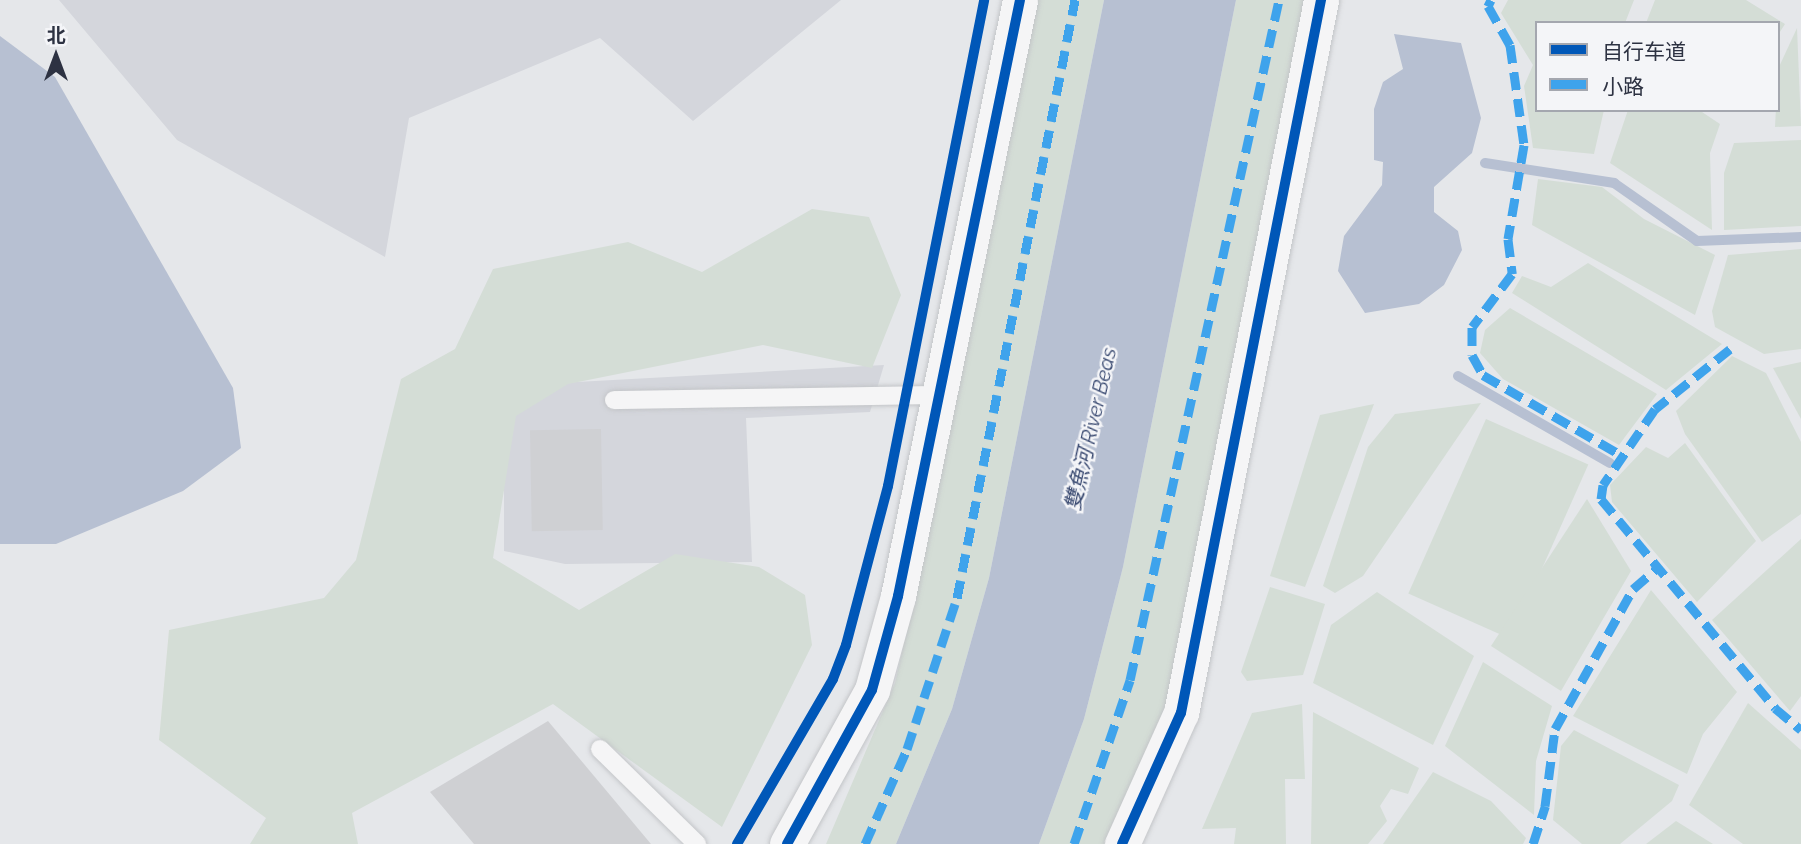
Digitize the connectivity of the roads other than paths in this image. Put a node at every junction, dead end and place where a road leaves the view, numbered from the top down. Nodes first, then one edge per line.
1 (1020, 0) edge
2 (1321, 0) edge
3 (941, 395) junction
4 (614, 400) dead end
5 (600, 749) dead end
6 (696, 844) edge
7 (787, 844) edge
8 (1122, 844) edge

1 - 3 street
2 - 8 street
3 - 4 lane
3 - 7 street
5 - 6 lane

